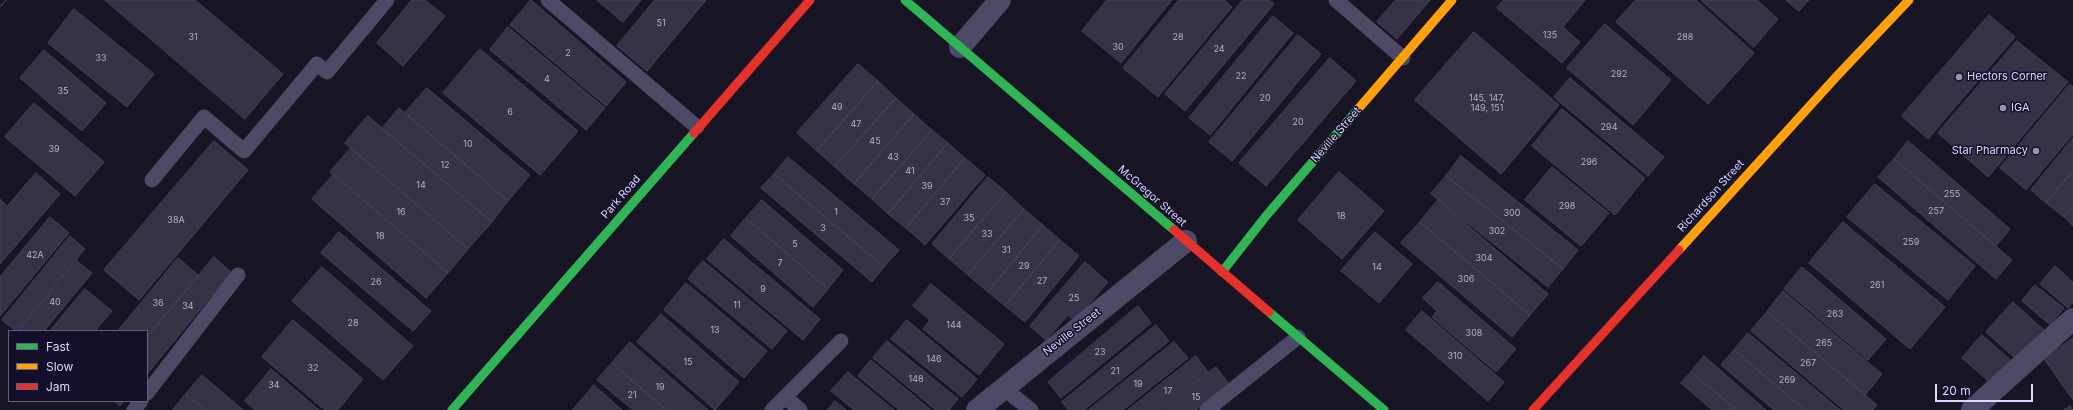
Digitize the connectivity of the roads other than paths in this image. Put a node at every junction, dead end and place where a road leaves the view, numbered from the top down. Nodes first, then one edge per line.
1 (387, 0) edge
2 (548, 0) edge
3 (810, 0) edge
4 (905, 0) edge
5 (1000, 0) edge
6 (1336, 0) edge
7 (1452, 0) edge
8 (1909, 0) edge
9 (960, 47) junction
10 (1403, 58) junction
11 (697, 127) junction
12 (152, 180) dead end
13 (1186, 241) junction
14 (1222, 272) junction
15 (238, 275) dead end
16 (2073, 319) edge
17 (1298, 337) junction
18 (841, 341) dead end
19 (1003, 388) junction
20 (148, 392) edge
21 (785, 397) junction
22 (140, 402) edge
23 (134, 410) edge
24 (452, 410) edge
25 (772, 410) edge
26 (800, 410) edge
27 (977, 410) edge
28 (1031, 410) edge
29 (1206, 410) edge
30 (1384, 410) edge
31 (1533, 410) edge
32 (1972, 410) edge

1 - 12 lane
2 - 11 lane
3 - 11 street, Park Road
4 - 9 street, McGregor Street
5 - 9 street
6 - 10 lane
7 - 10 street, Neville Street
8 - 31 street, Richardson Street
9 - 13 street, McGregor Street
10 - 14 street, Neville Street
11 - 24 street, Park Road
13 - 14 street, McGregor Street
13 - 19 street, Neville Street
14 - 17 street, McGregor Street
15 - 20 lane
16 - 32 street
17 - 29 lane
17 - 30 street, McGregor Street
18 - 21 lane
19 - 27 street, Neville Street
19 - 28 lane
21 - 25 lane
21 - 26 lane
22 - 23 lane

